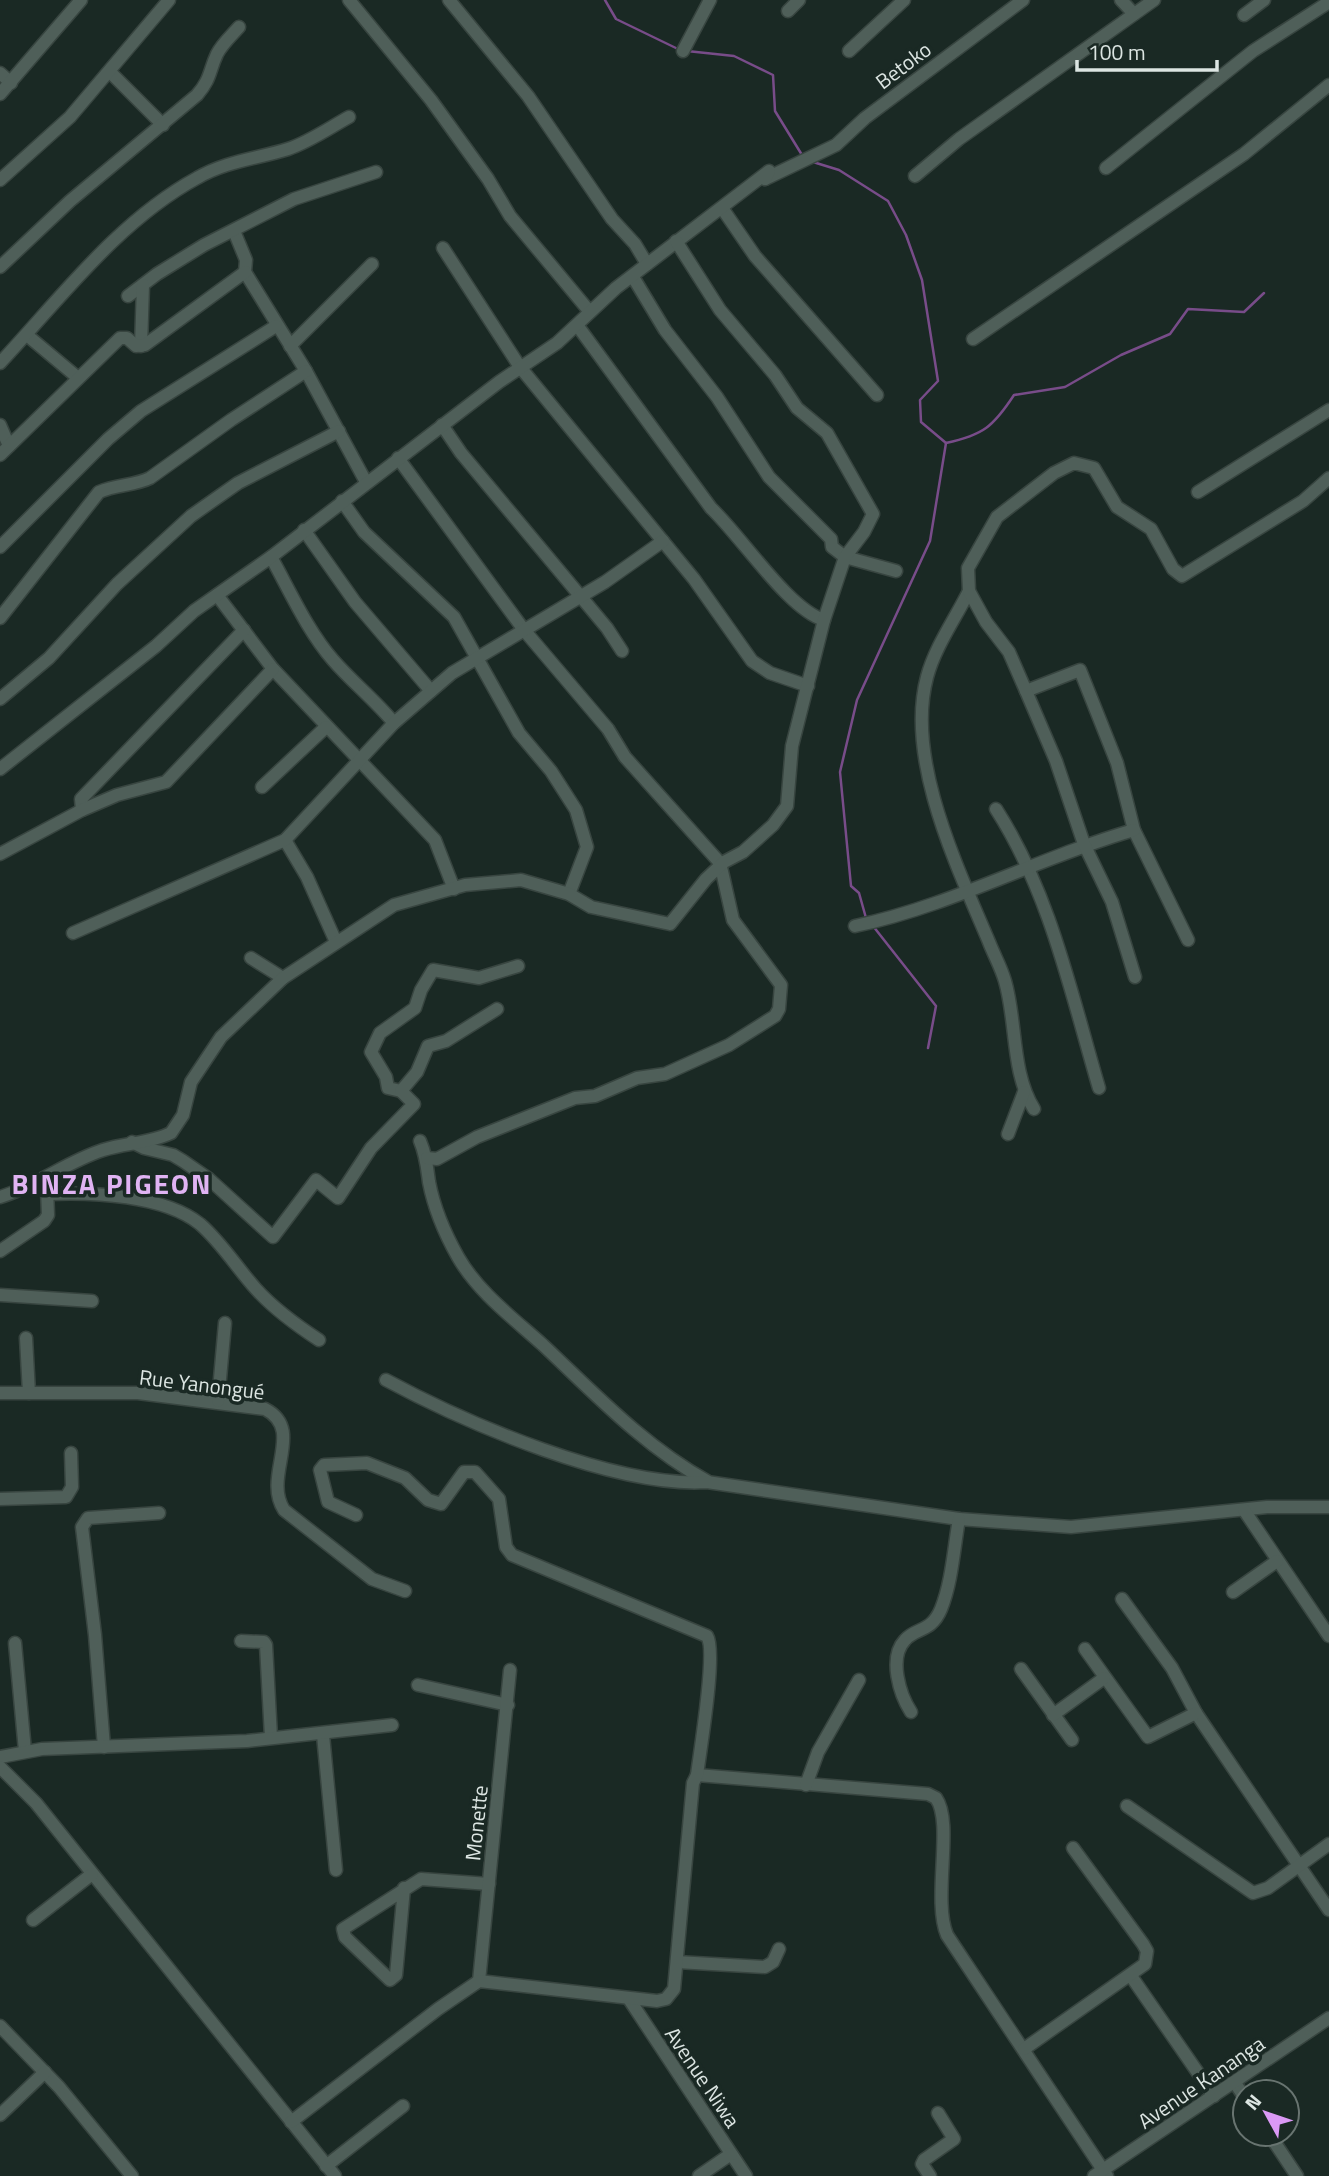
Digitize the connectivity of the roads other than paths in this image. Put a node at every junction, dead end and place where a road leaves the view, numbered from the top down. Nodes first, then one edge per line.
1 (81, 0) edge
2 (169, 0) edge
3 (349, 0) edge
4 (449, 0) edge
5 (710, 0) edge
6 (799, 0) edge
7 (904, 0) edge
8 (1023, 0) edge
9 (1121, 0) edge
10 (1154, 0) edge
11 (1264, 0) edge
12 (1329, 2) edge
13 (788, 11) dead end
14 (1134, 14) junction
15 (1244, 15) dead end
16 (239, 27) dead end
17 (683, 51) dead end
18 (849, 51) dead end
19 (110, 72) junction
20 (0, 73) edge
21 (11, 83) junction
22 (1329, 85) edge
23 (0, 94) edge
24 (349, 117) dead end
25 (163, 125) junction
26 (1106, 168) dead end
27 (376, 172) dead end
28 (915, 176) dead end
29 (0, 180) edge
30 (722, 208) junction
31 (234, 231) junction
32 (676, 241) junction
33 (443, 247) dead end
34 (372, 264) dead end
35 (647, 264) junction
36 (0, 267) edge
37 (245, 272) junction
38 (633, 276) junction
39 (143, 285) junction
40 (128, 296) dead end
41 (590, 312) junction
42 (576, 325) junction
43 (276, 326) junction
44 (28, 336) junction
45 (973, 339) dead end
46 (141, 346) junction
47 (290, 346) junction
48 (0, 363) edge
49 (520, 367) junction
50 (306, 371) junction
51 (78, 377) junction
52 (877, 395) dead end
53 (1329, 410) edge
54 (0, 425) edge
55 (442, 425) junction
56 (340, 431) junction
57 (4, 450) edge
58 (398, 458) junction
59 (1329, 478) edge
60 (366, 482) junction
61 (1198, 492) dead end
62 (342, 500) junction
63 (304, 530) junction
64 (663, 541) junction
65 (0, 547) edge
66 (271, 557) junction
67 (845, 557) junction
68 (896, 570) dead end
69 (970, 591) junction
70 (217, 595) junction
71 (579, 597) junction
72 (0, 618) edge
73 (824, 620) junction
74 (244, 630) junction
75 (524, 630) junction
76 (622, 651) dead end
77 (475, 659) junction
78 (273, 669) junction
79 (808, 686) junction
80 (431, 691) junction
81 (1026, 691) junction
82 (0, 699) edge
83 (394, 723) junction
84 (326, 727) junction
85 (359, 759) junction
86 (0, 769) edge
87 (262, 787) dead end
88 (996, 809) dead end
89 (82, 810) junction
90 (1134, 830) junction
91 (285, 839) junction
92 (1084, 844) junction
93 (0, 854) edge
94 (721, 865) junction
95 (1027, 866) junction
96 (454, 889) junction
97 (968, 889) junction
98 (569, 894) junction
99 (855, 926) dead end
100 (73, 933) dead end
101 (1188, 940) dead end
102 (336, 942) junction
103 (251, 958) dead end
104 (518, 967) dead end
105 (1135, 977) dead end
106 (283, 978) junction
107 (497, 1009) dead end
108 (1099, 1087) dead end
109 (401, 1091) junction
110 (1024, 1092) junction
111 (1034, 1109) dead end
112 (1008, 1134) dead end
113 (420, 1141) dead end
114 (132, 1142) junction
115 (428, 1158) junction
116 (39, 1181) junction
117 (48, 1194) junction
118 (0, 1197) edge
119 (0, 1251) edge
120 (0, 1295) edge
121 (92, 1301) dead end
122 (225, 1323) dead end
123 (26, 1338) dead end
124 (319, 1340) dead end
125 (386, 1380) dead end
126 (0, 1393) edge
127 (29, 1393) junction
128 (218, 1401) junction
129 (71, 1453) dead end
130 (707, 1482) junction
131 (0, 1499) edge
132 (1329, 1507) edge
133 (1244, 1510) junction
134 (159, 1513) dead end
135 (355, 1515) dead end
136 (959, 1518) junction
137 (1277, 1561) junction
138 (405, 1591) dead end
139 (1233, 1592) dead end
140 (1122, 1600) dead end
141 (1329, 1636) edge
142 (240, 1641) dead end
143 (15, 1643) dead end
144 (1085, 1649) dead end
145 (1021, 1669) dead end
146 (510, 1670) dead end
147 (1104, 1678) junction
148 (859, 1680) dead end
149 (418, 1685) dead end
150 (508, 1705) junction
151 (911, 1712) dead end
152 (1196, 1713) junction
153 (1054, 1715) junction
154 (392, 1725) dead end
155 (323, 1735) junction
156 (271, 1737) junction
157 (1072, 1740) dead end
158 (104, 1747) junction
159 (25, 1751) junction
160 (0, 1757) edge
161 (0, 1767) edge
162 (697, 1775) junction
163 (806, 1784) junction
164 (1127, 1806) dead end
165 (1329, 1844) edge
166 (1073, 1848) dead end
167 (1298, 1866) junction
168 (336, 1870) dead end
169 (92, 1874) junction
170 (489, 1884) junction
171 (404, 1888) junction
172 (1329, 1910) edge
173 (33, 1920) dead end
174 (779, 1948) dead end
175 (677, 1962) junction
176 (1131, 1976) junction
177 (479, 1981) junction
178 (629, 1999) junction
179 (1329, 2018) edge
180 (0, 2026) edge
181 (1024, 2049) junction
182 (45, 2072) junction
183 (1242, 2078) edge
184 (1231, 2085) edge
185 (1214, 2096) junction
186 (403, 2106) dead end
187 (938, 2113) dead end
188 (0, 2115) edge
189 (291, 2122) junction
190 (1278, 2148) edge
191 (731, 2154) junction
192 (331, 2171) edge
193 (1101, 2174) edge
194 (132, 2176) edge
195 (699, 2176) edge
196 (746, 2176) edge
197 (930, 2176) edge
198 (1297, 2176) edge

1 - 21 street
2 - 19 street
3 - 41 street
4 - 35 street
5 - 17 street
6 - 13 street
7 - 18 street
8 - 30 street, Betoko
9 - 14 street
10 - 14 street
11 - 15 street
12 - 26 street
14 - 28 street
16 - 25 street
19 - 25 street
19 - 29 street
20 - 21 street
21 - 23 street
22 - 45 street
24 - 44 street
25 - 36 street
27 - 31 street
30 - 32 street
30 - 52 street
31 - 37 street
31 - 39 street
32 - 35 street
32 - 67 street
33 - 49 street
34 - 47 street
35 - 38 street
37 - 43 street
37 - 46 street
38 - 41 street
38 - 67 street
39 - 40 street
39 - 46 street
41 - 42 street
42 - 49 street
42 - 73 street
43 - 47 street
43 - 65 street
44 - 48 street
44 - 51 street
46 - 51 street
47 - 50 street
49 - 55 street
49 - 64 street
50 - 56 street
50 - 72 street
51 - 57 street
53 - 61 street
54 - 57 street
55 - 58 street
55 - 71 street
56 - 60 street
56 - 82 street
58 - 60 street
58 - 75 street
59 - 69 street
60 - 62 street
62 - 63 street
62 - 77 street
63 - 66 street
63 - 80 street
64 - 71 street
64 - 79 street
66 - 70 street
66 - 83 street
67 - 68 street
67 - 73 street
69 - 81 street
69 - 97 street
70 - 74 street
70 - 86 street
71 - 75 street
71 - 76 street
73 - 79 street
74 - 78 street
74 - 89 street
75 - 77 street
75 - 94 street
77 - 80 street
77 - 98 street
78 - 84 street
78 - 89 street
79 - 94 street
80 - 83 street
81 - 90 street
81 - 92 street
83 - 85 street
84 - 85 street
84 - 87 street
85 - 91 street
85 - 96 street
88 - 95 street
89 - 93 street
90 - 92 street
90 - 101 street
91 - 100 street
91 - 102 street
92 - 95 street
92 - 105 street
94 - 98 street
94 - 115 street
95 - 97 street
95 - 108 street
96 - 98 street
96 - 102 street
97 - 99 street
97 - 110 street
102 - 106 street
103 - 106 street
104 - 109 street
106 - 114 street
107 - 109 street
109 - 114 street
110 - 111 street
110 - 112 street
113 - 115 street
114 - 116 street
115 - 130 street
116 - 117 street
116 - 118 street
117 - 119 street
117 - 124 street
120 - 121 street
122 - 128 street
123 - 127 street
125 - 130 street
126 - 127 street, Rue Yanongué
127 - 128 street, Rue Yanongué
128 - 138 street, Rue Yanongué
129 - 131 street
130 - 136 street
132 - 133 street
133 - 136 street
133 - 137 street
134 - 158 street
135 - 162 street
136 - 151 street
137 - 139 street
137 - 141 street
140 - 152 street
142 - 156 street
143 - 159 street
144 - 147 street
145 - 153 street
146 - 150 street, Monette
147 - 152 street
147 - 153 street
148 - 163 street
149 - 150 street
150 - 170 street, Monette
152 - 167 street
153 - 157 street
154 - 155 street
155 - 156 street
155 - 168 street
156 - 158 street
158 - 159 street
159 - 160 street
161 - 169 street
162 - 163 street
162 - 175 street
163 - 181 street
164 - 167 street
165 - 167 street
166 - 176 street
167 - 172 street
169 - 173 street
169 - 189 street
170 - 171 street
170 - 177 street, Monette
171 - 171 street
174 - 175 street
175 - 178 street
176 - 181 street
176 - 185 street
177 - 178 street
177 - 189 street
178 - 191 street, Avenue Niwa
179 - 183 street, Avenue Kananga
180 - 182 street
181 - 193 street
182 - 188 street
182 - 194 street
184 - 185 street, Avenue Kananga
185 - 193 street, Avenue Kananga
186 - 192 street
187 - 197 street
189 - 192 street
190 - 198 street
191 - 195 street
191 - 196 street, Avenue Niwa

